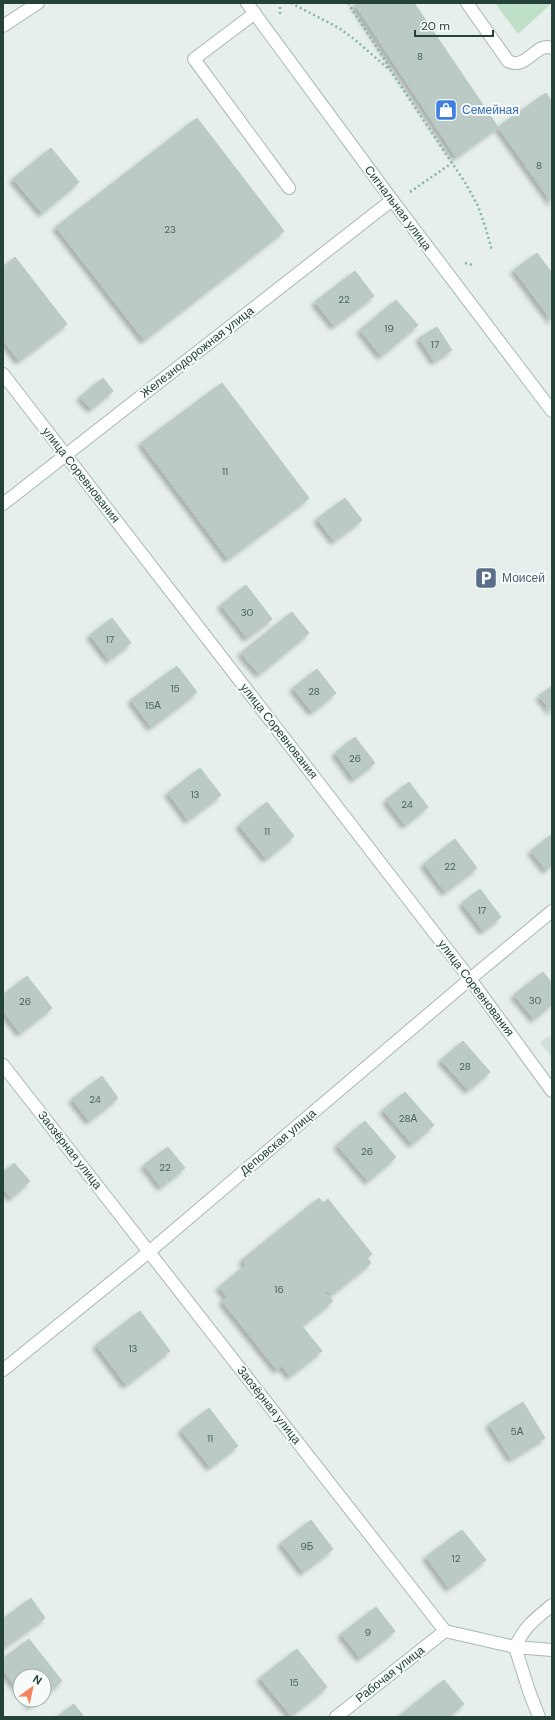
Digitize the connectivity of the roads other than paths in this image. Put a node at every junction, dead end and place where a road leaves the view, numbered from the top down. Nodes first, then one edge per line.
1 (38, 3) edge
2 (248, 3) edge
3 (467, 3) edge
4 (255, 13) junction
5 (3, 26) edge
6 (552, 48) edge
7 (289, 188) dead end
8 (392, 200) junction
9 (3, 374) edge
10 (552, 411) edge
11 (65, 455) junction
12 (3, 504) edge
13 (552, 911) edge
14 (470, 979) junction
15 (3, 1065) edge
16 (552, 1091) edge
17 (150, 1252) junction
18 (3, 1370) edge
19 (552, 1605) edge
20 (445, 1631) junction
21 (515, 1647) junction
22 (552, 1650) edge
23 (336, 1717) edge
24 (539, 1717) edge

1 - 5 street
2 - 4 street, Сигнальная улица
3 - 6 street
4 - 7 street
4 - 8 street, Сигнальная улица
8 - 10 street, Сигнальная улица
8 - 11 street, Железнодорожная улица
9 - 11 street, улица Соревнования
11 - 12 street, Железнодорожная улица
11 - 14 street, улица Соревнования
13 - 14 street, Деповская улица
14 - 16 street, улица Соревнования
14 - 17 street, Деповская улица
15 - 17 street, Заозёрная улица
17 - 18 street, Деповская улица
17 - 20 street, Заозёрная улица
19 - 21 street
20 - 21 street
20 - 23 street, Рабочая улица
21 - 22 street
21 - 24 street

